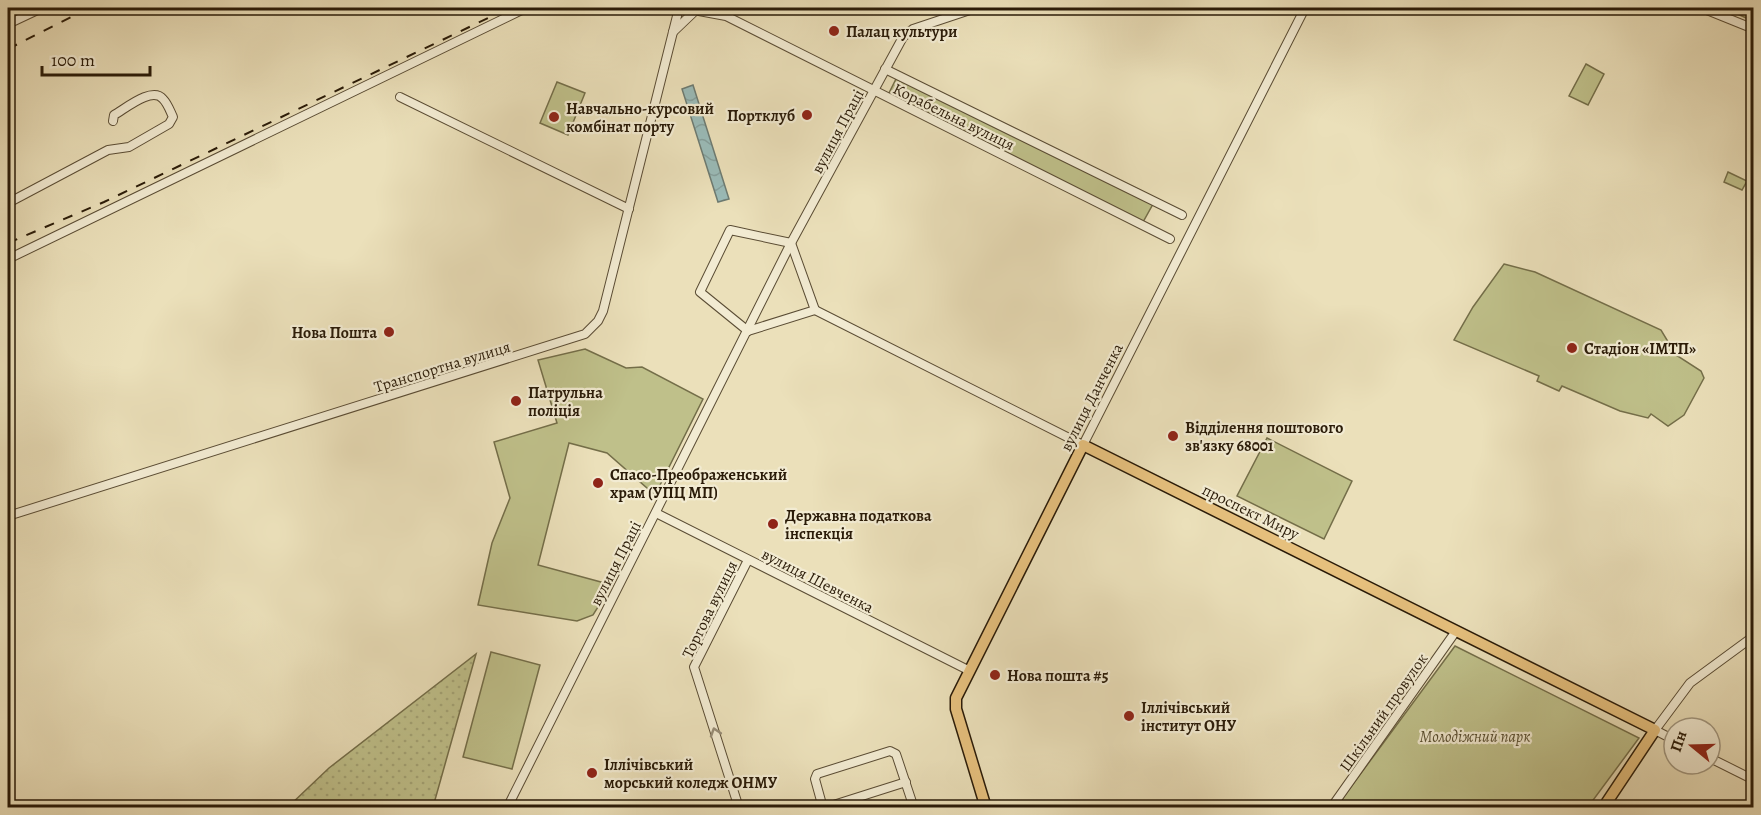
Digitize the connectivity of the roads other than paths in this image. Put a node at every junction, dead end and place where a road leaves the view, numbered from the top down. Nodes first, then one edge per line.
1 (42, 8) edge
2 (526, 8) edge
3 (679, 8) edge
4 (684, 8) edge
5 (716, 8) edge
6 (976, 8) edge
7 (1305, 8) edge
8 (1702, 8) edge
9 (698, 10) edge
10 (726, 16) junction
11 (8, 24) edge
12 (1754, 29) edge
13 (671, 36) junction
14 (885, 69) junction
15 (873, 92) junction
16 (400, 97) dead end
17 (113, 120) dead end
18 (8, 203) edge
19 (629, 209) junction
20 (1182, 215) dead end
21 (1170, 239) dead end
22 (791, 243) junction
23 (8, 259) edge
24 (815, 310) junction
25 (748, 331) junction
26 (1083, 445) junction
27 (656, 513) junction
28 (8, 516) edge
29 (748, 560) junction
30 (1456, 631) junction
31 (1754, 636) edge
32 (968, 670) junction
33 (1656, 730) junction
34 (1662, 733) edge
35 (1722, 764) edge
36 (1754, 780) edge
37 (906, 782) junction
38 (507, 807) edge
39 (739, 807) edge
40 (824, 807) edge
41 (914, 807) edge
42 (987, 807) edge
43 (1331, 807) edge
44 (1603, 807) edge

1 - 11 street
2 - 23 street
3 - 13 street, Транспортна вулиця
4 - 9 street
5 - 10 street
6 - 14 street, вулиця Праці
7 - 26 street, вулиця Данченка
8 - 12 street
9 - 10 street
9 - 13 street
10 - 15 street, Корабельна вулиця
13 - 19 street, Транспортна вулиця
14 - 15 street, вулиця Праці
14 - 20 street, Корабельна вулиця
15 - 21 street, Корабельна вулиця
15 - 22 street, вулиця Праці
16 - 19 street
17 - 18 street
19 - 28 street, Транспортна вулиця
22 - 24 street
22 - 25 street, вулиця Праці
22 - 25 street
24 - 25 street
24 - 26 street, проспект Миру
25 - 27 street, вулиця Праці
26 - 30 main road, проспект Миру
26 - 32 main road, вулиця Данченка
27 - 29 street, вулиця Шевченка
27 - 38 street, вулиця Праці
29 - 32 street, вулиця Шевченка
39 -> 29 street, Торгова вулиця
30 - 33 main road, проспект Миру
30 - 43 street, Шкільний провулок
31 - 33 street
32 - 42 main road, вулиця Данченка
33 - 34 street, проспект Миру
33 - 44 main road
35 - 36 street
37 - 40 street
37 - 40 street
37 - 41 street

